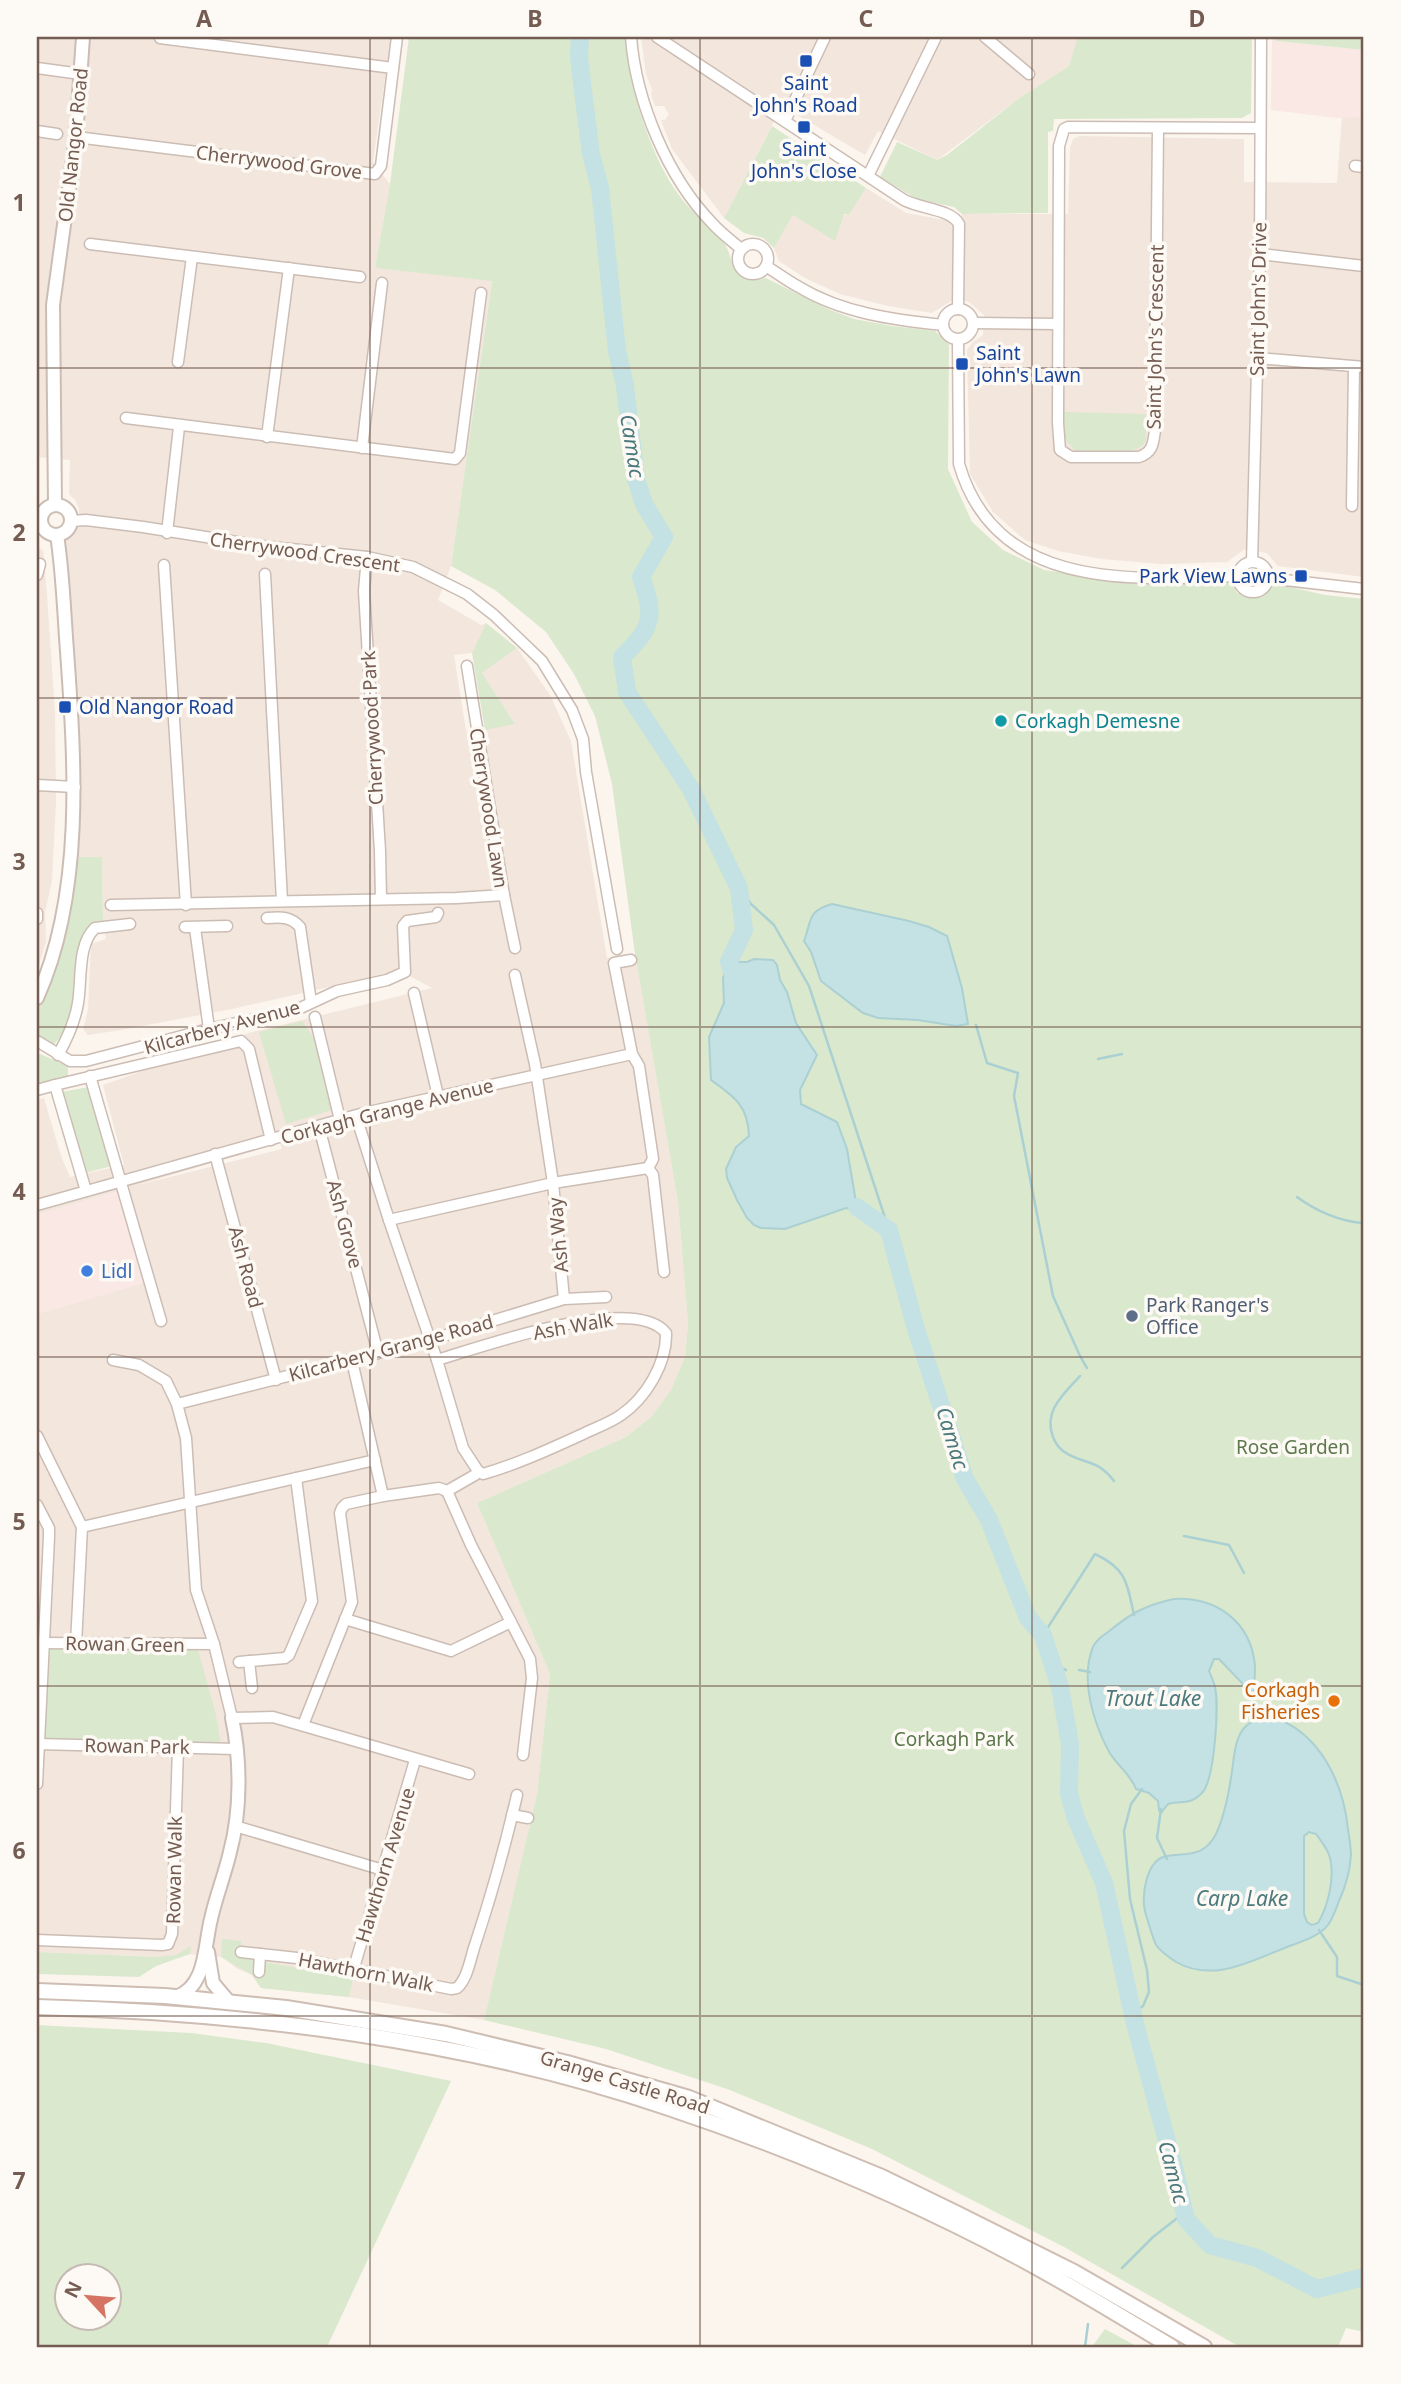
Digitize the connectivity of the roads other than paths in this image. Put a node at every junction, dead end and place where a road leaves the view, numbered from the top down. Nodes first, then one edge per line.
1 (83, 37) edge
2 (397, 37) edge
3 (631, 37) edge
4 (657, 37) edge
5 (825, 37) edge
6 (936, 37) edge
7 (985, 37) edge
8 (1261, 37) edge
9 (160, 38) dead end
10 (37, 68) edge
11 (393, 68) junction
12 (81, 74) junction
13 (1029, 74) dead end
14 (785, 121) junction
15 (1158, 128) junction
16 (1259, 128) junction
17 (37, 131) edge
18 (57, 134) dead end
19 (76, 137) junction
20 (868, 176) junction
21 (90, 244) dead end
22 (741, 249) junction
23 (1260, 254) junction
24 (192, 257) junction
25 (766, 266) junction
26 (1364, 266) edge
27 (289, 268) junction
28 (360, 277) dead end
29 (382, 283) dead end
30 (481, 293) dead end
31 (958, 309) junction
32 (974, 323) junction
33 (1058, 324) junction
34 (943, 325) junction
35 (958, 340) junction
36 (1257, 358) junction
37 (178, 362) dead end
38 (1359, 367) edge
39 (126, 418) dead end
40 (179, 427) junction
41 (267, 437) junction
42 (362, 448) junction
43 (55, 505) junction
44 (1352, 506) dead end
45 (39, 518) edge
46 (71, 521) junction
47 (167, 533) junction
48 (57, 534) junction
49 (367, 557) junction
50 (1252, 562) junction
51 (164, 565) dead end
52 (265, 574) dead end
53 (1238, 576) junction
54 (1267, 578) junction
55 (1364, 589) edge
56 (467, 666) dead end
57 (37, 785) edge
58 (75, 787) junction
59 (504, 895) junction
60 (381, 899) junction
61 (282, 901) junction
62 (111, 905) dead end
63 (186, 905) junction
64 (37, 913) edge
65 (438, 913) dead end
66 (267, 918) dead end
67 (37, 919) edge
68 (130, 924) dead end
69 (227, 926) dead end
70 (515, 948) dead end
71 (617, 949) dead end
72 (631, 960) dead end
73 (516, 975) dead end
74 (414, 992) dead end
75 (37, 998) edge
76 (311, 1002) junction
77 (316, 1017) dead end
78 (209, 1029) junction
79 (37, 1041) edge
80 (632, 1054) junction
81 (58, 1055) junction
82 (536, 1073) junction
83 (90, 1076) junction
84 (55, 1085) junction
85 (37, 1090) edge
86 (438, 1096) junction
87 (356, 1116) junction
88 (340, 1120) junction
89 (319, 1127) junction
90 (271, 1140) junction
91 (215, 1154) junction
92 (648, 1168) junction
93 (121, 1181) junction
94 (553, 1183) junction
95 (86, 1191) junction
96 (37, 1205) edge
97 (389, 1220) junction
98 (664, 1272) dead end
99 (606, 1297) dead end
100 (564, 1299) junction
101 (161, 1321) dead end
102 (430, 1340) junction
103 (378, 1353) junction
104 (113, 1360) dead end
105 (437, 1360) junction
106 (352, 1361) junction
107 (276, 1380) junction
108 (177, 1404) junction
109 (37, 1436) edge
110 (375, 1460) junction
111 (478, 1471) junction
112 (296, 1478) junction
113 (447, 1491) junction
114 (383, 1496) junction
115 (190, 1503) junction
116 (37, 1506) edge
117 (82, 1527) junction
118 (345, 1619) junction
119 (512, 1622) junction
120 (40, 1643) edge
121 (76, 1644) junction
122 (214, 1644) junction
123 (252, 1688) dead end
124 (232, 1718) junction
125 (303, 1726) junction
126 (38, 1744) edge
127 (178, 1748) junction
128 (236, 1749) junction
129 (523, 1755) dead end
130 (415, 1760) junction
131 (469, 1774) dead end
132 (37, 1784) edge
133 (517, 1795) dead end
134 (512, 1815) junction
135 (528, 1818) dead end
136 (234, 1826) junction
137 (383, 1870) junction
138 (207, 1938) junction
139 (37, 1940) edge
140 (241, 1952) dead end
141 (260, 1954) junction
142 (353, 1971) junction
143 (259, 1972) dead end
144 (37, 1991) edge
145 (176, 1997) junction
146 (230, 2003) junction
147 (37, 2007) edge
148 (1172, 2347) edge
149 (1204, 2347) edge

1 - 12 street, Old Nangor Road
2 - 11 street, Cherrywood Grove
3 - 22 street
4 - 14 street
5 - 14 street
6 - 20 street
7 - 13 street
8 - 16 street, Saint John's Drive
9 - 11 street
10 - 12 street
11 - 19 street, Cherrywood Grove
12 - 19 street, Old Nangor Road
14 - 20 street
15 - 16 street, Saint John's Crescent
15 - 33 street, Saint John's Crescent
15 - 33 street, Saint John's Crescent
16 - 23 street, Saint John's Drive
17 - 18 street
19 - 43 street, Old Nangor Road
20 - 31 street
21 - 24 street
22 - 25 street
22 - 25 street
23 - 26 street
23 - 36 street, Saint John's Drive
24 - 27 street
24 - 37 street
25 - 34 street
27 - 28 street
27 - 41 street
29 - 42 street
30 - 42 street
31 - 32 street
31 - 34 street
32 - 33 street
32 - 35 street
34 - 35 street
35 - 53 street
36 - 38 street
36 - 50 street, Saint John's Drive
38 - 44 street
39 - 40 street
40 - 41 street
40 - 47 street
41 - 42 street
43 - 45 street
43 - 46 street
45 - 48 street
46 - 47 street, Cherrywood Crescent
46 - 48 street
47 - 49 street, Cherrywood Crescent
48 - 58 street
49 - 60 street, Cherrywood Park
49 - 71 street, Cherrywood Crescent
50 - 53 street
50 - 54 street
51 - 63 street
52 - 61 street
53 - 54 street
54 - 55 street
56 - 59 street, Cherrywood Lawn
57 - 58 street
58 - 75 street
59 - 60 street
59 - 70 street, Cherrywood Lawn
60 - 61 street
61 - 63 street
62 - 63 street
64 - 67 street
65 - 76 street, Kilcarbery Avenue
66 - 76 street
68 - 81 street
69 - 78 street
72 - 80 street
73 - 82 street
74 - 86 street
76 - 78 street, Kilcarbery Avenue
77 - 88 street
78 - 81 street, Kilcarbery Avenue
79 - 81 street, Kilcarbery Avenue
80 - 82 street, Corkagh Grange Avenue
80 - 92 street
82 - 86 street, Corkagh Grange Avenue
82 - 94 street
83 - 84 street
83 - 90 street
83 - 93 street
84 - 85 street
84 - 95 street
86 - 87 street, Corkagh Grange Avenue
87 - 88 street, Corkagh Grange Avenue
87 - 97 street
88 - 89 street, Corkagh Grange Avenue
89 - 90 street, Corkagh Grange Avenue
89 - 103 street, Ash Grove
90 - 91 street, Corkagh Grange Avenue
91 - 93 street, Corkagh Grange Avenue
91 - 107 street, Ash Road
92 - 94 street, Ash Way
92 - 98 street
93 - 95 street, Corkagh Grange Avenue
93 - 101 street
94 - 97 street
94 - 100 street, Ash Way
95 - 96 street, Corkagh Grange Avenue
97 - 102 street
99 - 100 street, Kilcarbery Grange Road
100 - 102 street, Kilcarbery Grange Road
102 - 103 street, Kilcarbery Grange Road
102 - 105 street
103 - 106 street, Kilcarbery Grange Road
104 - 108 street
105 - 111 street
105 - 111 street, Ash Walk
106 - 107 street, Kilcarbery Grange Road
106 - 110 street
107 - 108 street, Kilcarbery Grange Road
108 - 115 street
109 - 117 street
110 - 112 street
110 - 114 street
111 - 113 street
112 - 115 street
112 - 123 street
113 - 114 street
113 - 119 street
114 - 118 street
115 - 117 street
115 - 122 street
116 - 120 street
117 - 121 street
118 - 119 street
118 - 125 street
119 - 129 street
120 - 121 street, Rowan Green
120 - 126 street
121 - 122 street, Rowan Green
122 - 124 street
124 - 125 street, Hawthorn Avenue
124 - 128 street
125 - 130 street, Hawthorn Avenue
126 - 127 street, Rowan Park
126 - 132 street
127 - 128 street, Rowan Park
127 - 139 street, Rowan Walk
128 - 136 street
130 - 131 street, Hawthorn Avenue
130 - 137 street, Hawthorn Avenue
133 - 134 street, Hawthorn Walk
134 - 135 street
134 - 142 street, Hawthorn Walk
136 - 137 street
136 - 138 street
137 - 142 street, Hawthorn Avenue
138 - 145 street
138 - 146 street
140 - 141 street, Hawthorn Walk
141 - 142 street, Hawthorn Walk
141 - 143 street
144 - 145 main road, Grange Castle Road
145 - 146 main road, Grange Castle Road
146 - 149 main road, Grange Castle Road
147 - 148 main road, Grange Castle Road

